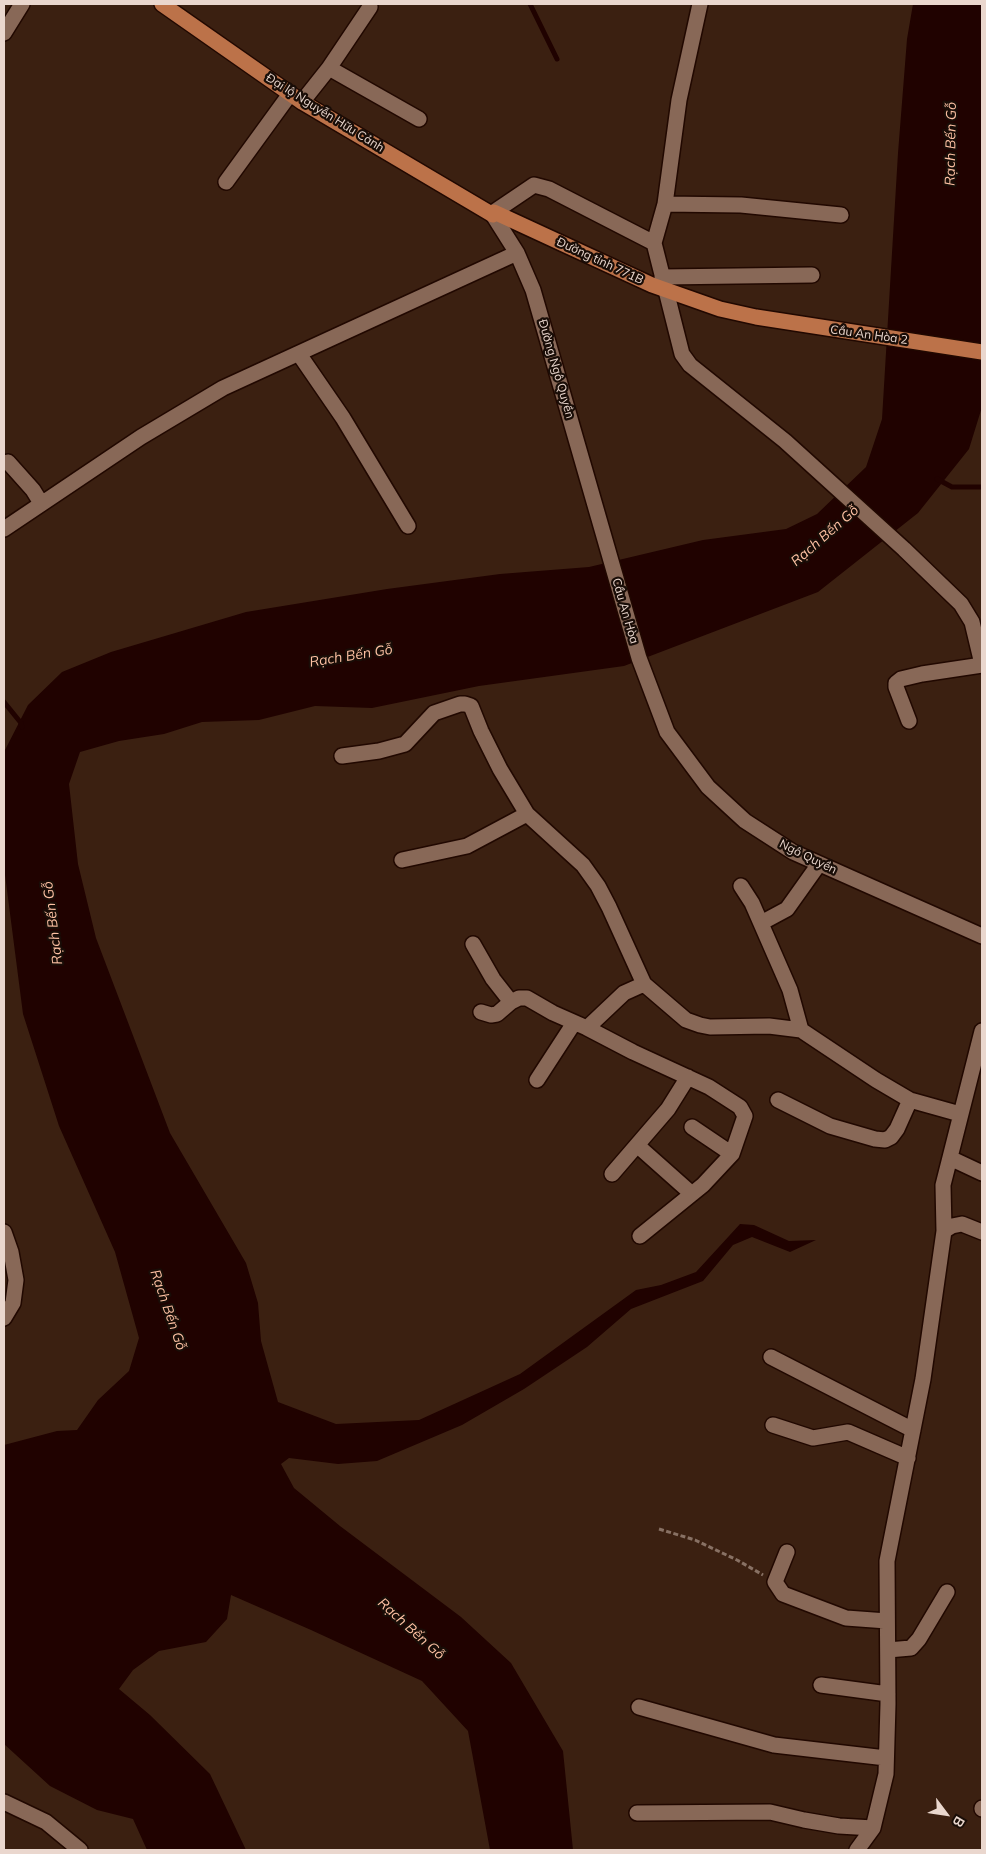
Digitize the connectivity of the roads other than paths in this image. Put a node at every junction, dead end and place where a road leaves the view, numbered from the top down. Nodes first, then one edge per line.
1 (22, 4) edge
2 (162, 4) edge
3 (700, 4) edge
4 (370, 6) dead end
5 (4, 33) edge
6 (329, 68) junction
7 (296, 98) junction
8 (419, 119) dead end
9 (226, 182) dead end
10 (665, 204) junction
11 (493, 214) junction
12 (841, 215) dead end
13 (654, 242) junction
14 (517, 253) junction
15 (812, 275) dead end
16 (664, 284) junction
17 (756, 317) joint
18 (982, 352) edge
19 (299, 354) junction
20 (8, 462) dead end
21 (589, 488) joint
22 (41, 503) junction
23 (408, 526) dead end
24 (4, 530) edge
25 (982, 665) edge
26 (909, 721) dead end
27 (667, 732) joint
28 (342, 756) dead end
29 (527, 814) junction
30 (402, 860) dead end
31 (819, 864) junction
32 (741, 886) dead end
33 (761, 923) junction
34 (982, 936) edge
35 (473, 944) dead end
36 (644, 984) junction
37 (511, 1002) junction
38 (480, 1012) dead end
39 (581, 1025) junction
40 (801, 1030) junction
41 (982, 1031) edge
42 (688, 1077) junction
43 (537, 1080) dead end
44 (778, 1100) dead end
45 (910, 1100) junction
46 (960, 1114) junction
47 (692, 1127) dead end
48 (638, 1146) junction
49 (732, 1154) junction
50 (950, 1158) junction
51 (982, 1173) edge
52 (612, 1174) dead end
53 (692, 1194) junction
54 (944, 1231) junction
55 (982, 1232) edge
56 (640, 1236) dead end
57 (5, 1239) edge
58 (4, 1318) edge
59 (771, 1357) dead end
60 (773, 1425) dead end
61 (913, 1430) junction
62 (908, 1458) junction
63 (787, 1552) dead end
64 (947, 1592) dead end
65 (888, 1621) junction
66 (888, 1650) junction
67 (821, 1685) dead end
68 (888, 1694) junction
69 (639, 1707) dead end
70 (886, 1758) junction
71 (4, 1802) edge
72 (637, 1813) dead end
73 (873, 1828) junction
74 (80, 1850) edge
75 (857, 1850) edge

1 - 5 street
2 - 7 main road, Đại lộ Nguyễn Hữu Cảnh
3 - 10 street
4 - 6 street
6 - 7 street
6 - 8 street
7 - 9 street
7 - 11 main road, Đại lộ Nguyễn Hữu Cảnh
10 - 12 street
10 - 13 street
11 - 13 street
11 - 14 street
11 - 16 main road, Đường tỉnh 771B
13 - 16 street
14 - 19 street
14 - 21 street, Đường Ngô Quyền
15 - 16 street
16 - 17 main road, Đường tỉnh 771B
16 - 25 street
17 - 18 main road, Cầu An Hòa 2
19 - 22 street
19 - 23 street
20 - 22 street
21 - 27 street, Cầu An Hòa
22 - 24 street
25 - 26 street
27 - 31 street, Ngô Quyền
28 - 29 street
29 - 30 street
29 - 36 street
31 - 33 street
31 - 34 street, Ngô Quyền
32 - 33 street
33 - 40 street
35 - 37 street
36 - 39 street
36 - 40 street
37 - 38 street
37 - 39 street
39 - 42 street
39 - 43 street
40 - 45 street
41 - 46 street
42 - 48 street
42 - 49 street
44 - 45 street
45 - 46 street
46 - 50 street
47 - 49 street
48 - 52 street
48 - 53 street
49 - 53 street
50 - 51 street
50 - 54 street
53 - 56 street
54 - 55 street
54 - 61 street
57 - 58 street
59 - 61 street
60 - 62 street
61 - 62 street
62 - 65 street
63 - 65 street
64 - 66 street
65 - 66 street
66 - 68 street
67 - 68 street
68 - 70 street
69 - 70 street
70 - 73 street
71 - 74 street
72 - 73 street
73 - 75 street

